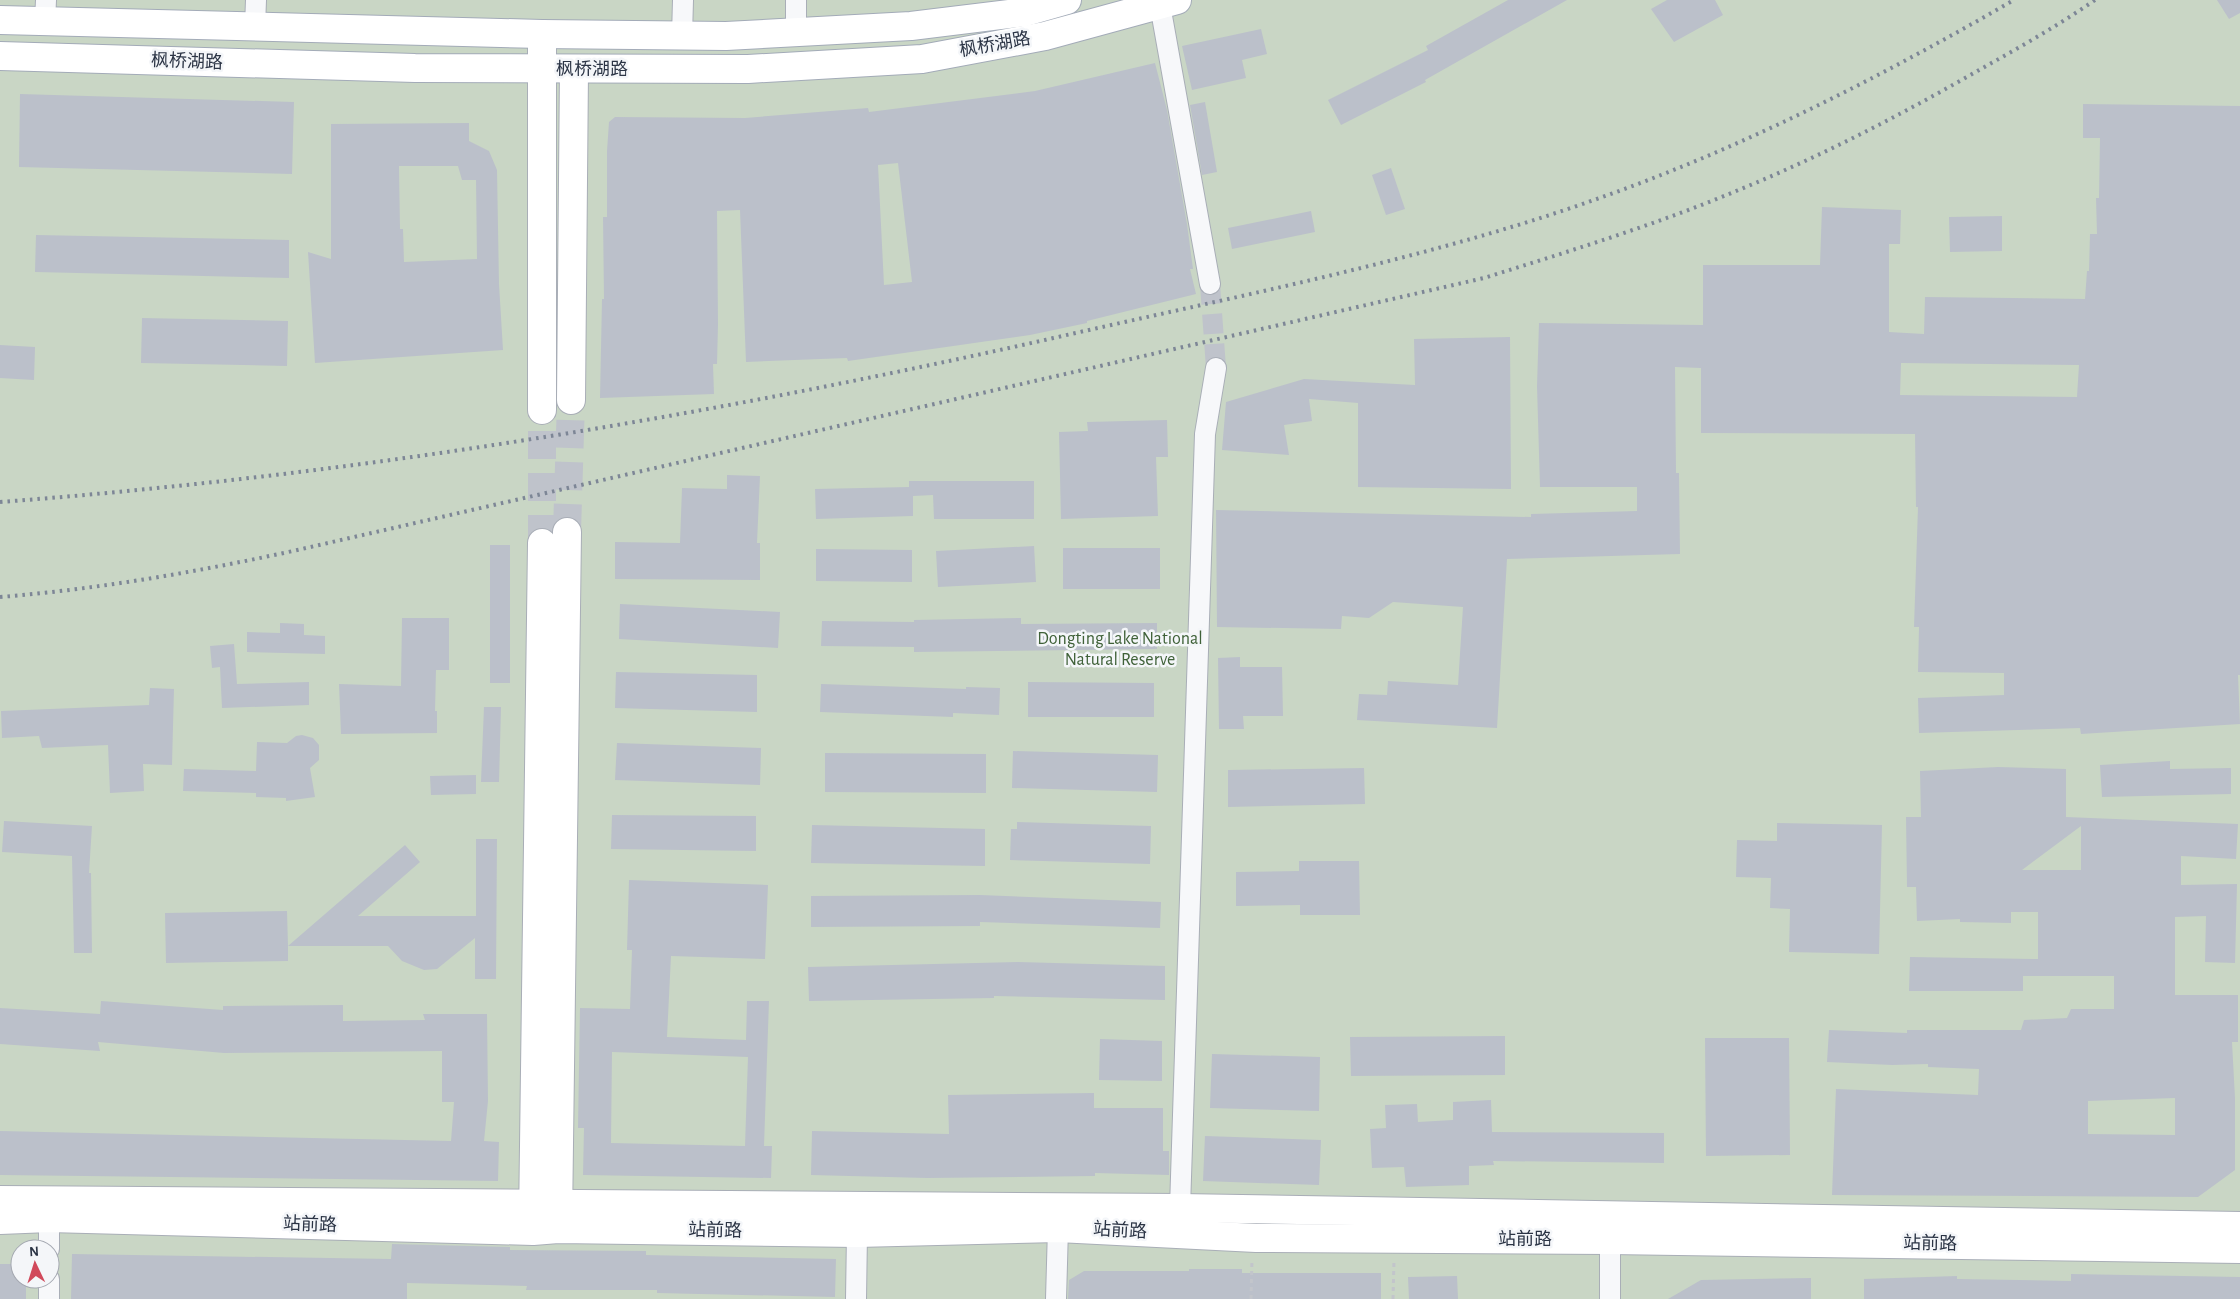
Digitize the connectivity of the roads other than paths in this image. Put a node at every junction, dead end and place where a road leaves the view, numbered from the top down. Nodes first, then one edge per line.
1 (256, 0) edge
2 (683, 0) edge
3 (796, 0) edge
4 (1067, 0) edge
5 (1169, 2) edge
6 (45, 11) edge
7 (0, 20) edge
8 (255, 27) junction
9 (796, 32) junction
10 (542, 34) junction
11 (682, 36) junction
12 (0, 56) edge
13 (542, 70) junction
14 (574, 70) junction
15 (1210, 284) tunnel mouth
16 (1216, 368) tunnel mouth
17 (570, 400) tunnel mouth
18 (542, 410) tunnel mouth
19 (567, 532) tunnel mouth
20 (542, 542) tunnel mouth
21 (0, 1200) edge
22 (1180, 1208) junction
23 (546, 1216) junction
24 (49, 1218) junction
25 (0, 1220) edge
26 (2240, 1226) edge
27 (1058, 1228) junction
28 (857, 1233) junction
29 (49, 1239) edge
30 (1610, 1240) junction
31 (2240, 1249) edge
32 (856, 1299) edge
33 (1056, 1299) edge
34 (1610, 1299) edge

1 - 8 street
2 - 11 street
3 - 9 street
4 - 9 main road, 枫桥湖路
5 - 14 main road, 枫桥湖路
5 - 15 street
6 - 7 main road, 枫桥湖路
6 - 8 main road, 枫桥湖路
8 - 10 main road, 枫桥湖路
9 - 11 main road, 枫桥湖路
10 - 11 main road, 枫桥湖路
10 - 13 main road
12 - 13 main road, 枫桥湖路
13 - 14 main road, 枫桥湖路
13 - 18 main road
14 - 17 main road
16 - 22 street
19 - 23 main road
20 - 23 main road
21 - 23 main road, 站前路
22 - 23 main road, 站前路
22 - 26 main road, 站前路
23 - 24 main road, 站前路
23 - 28 main road, 站前路
24 - 25 main road, 站前路
24 - 29 street
27 - 28 main road, 站前路
27 - 30 main road, 站前路
27 - 33 street
28 - 32 street
30 - 31 main road, 站前路
30 - 34 street

